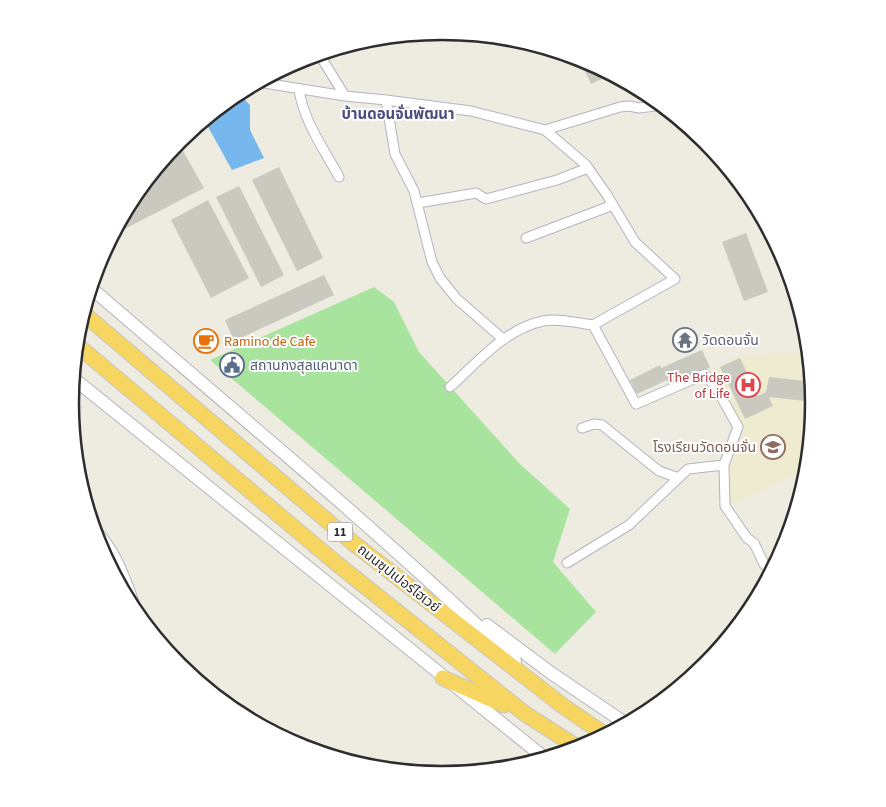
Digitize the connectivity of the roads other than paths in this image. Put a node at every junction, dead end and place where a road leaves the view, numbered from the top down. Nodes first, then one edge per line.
1 (323, 60) edge
2 (269, 84) edge
3 (299, 90) junction
4 (346, 96) junction
5 (386, 100) junction
6 (652, 106) edge
7 (545, 130) junction
8 (588, 168) junction
9 (339, 177) dead end
10 (418, 202) junction
11 (613, 205) junction
12 (526, 238) dead end
13 (97, 293) edge
14 (90, 319) edge
15 (593, 326) junction
16 (504, 339) junction
17 (84, 351) edge
18 (80, 384) edge
19 (450, 387) dead end
20 (582, 428) dead end
21 (724, 465) junction
22 (679, 478) junction
23 (109, 547) edge
24 (567, 563) dead end
25 (767, 568) edge
26 (126, 581) edge
27 (444, 594) junction
28 (442, 678) junction
29 (552, 696) junction
30 (524, 713) junction
31 (621, 720) edge
32 (601, 731) edge
33 (571, 743) edge
34 (539, 754) edge

1 - 4 street
2 - 3 street
3 - 4 street
3 - 9 street
4 - 5 street
5 - 7 street
5 - 10 street
6 - 7 street
7 - 8 street
8 - 10 street
8 - 11 street
10 - 16 street
11 - 12 street
11 - 15 street
13 - 27 main road
14 - 29 highway, ถนนซุปเปอร์ไฮเวย์ / 11
15 - 16 street
15 - 21 street
16 - 19 street
17 - 30 highway, ถนนซุปเปอร์ไฮเวย์ / 11
18 - 28 main road
20 - 22 street
21 - 22 street
21 - 25 street
22 - 24 street
23 - 26 street
27 - 29 main road
27 - 31 main road
28 - 30 highway
28 - 34 main road
29 - 32 highway, ถนนซุปเปอร์ไฮเวย์ / 11
30 - 33 highway, ถนนซุปเปอร์ไฮเวย์ / 11

